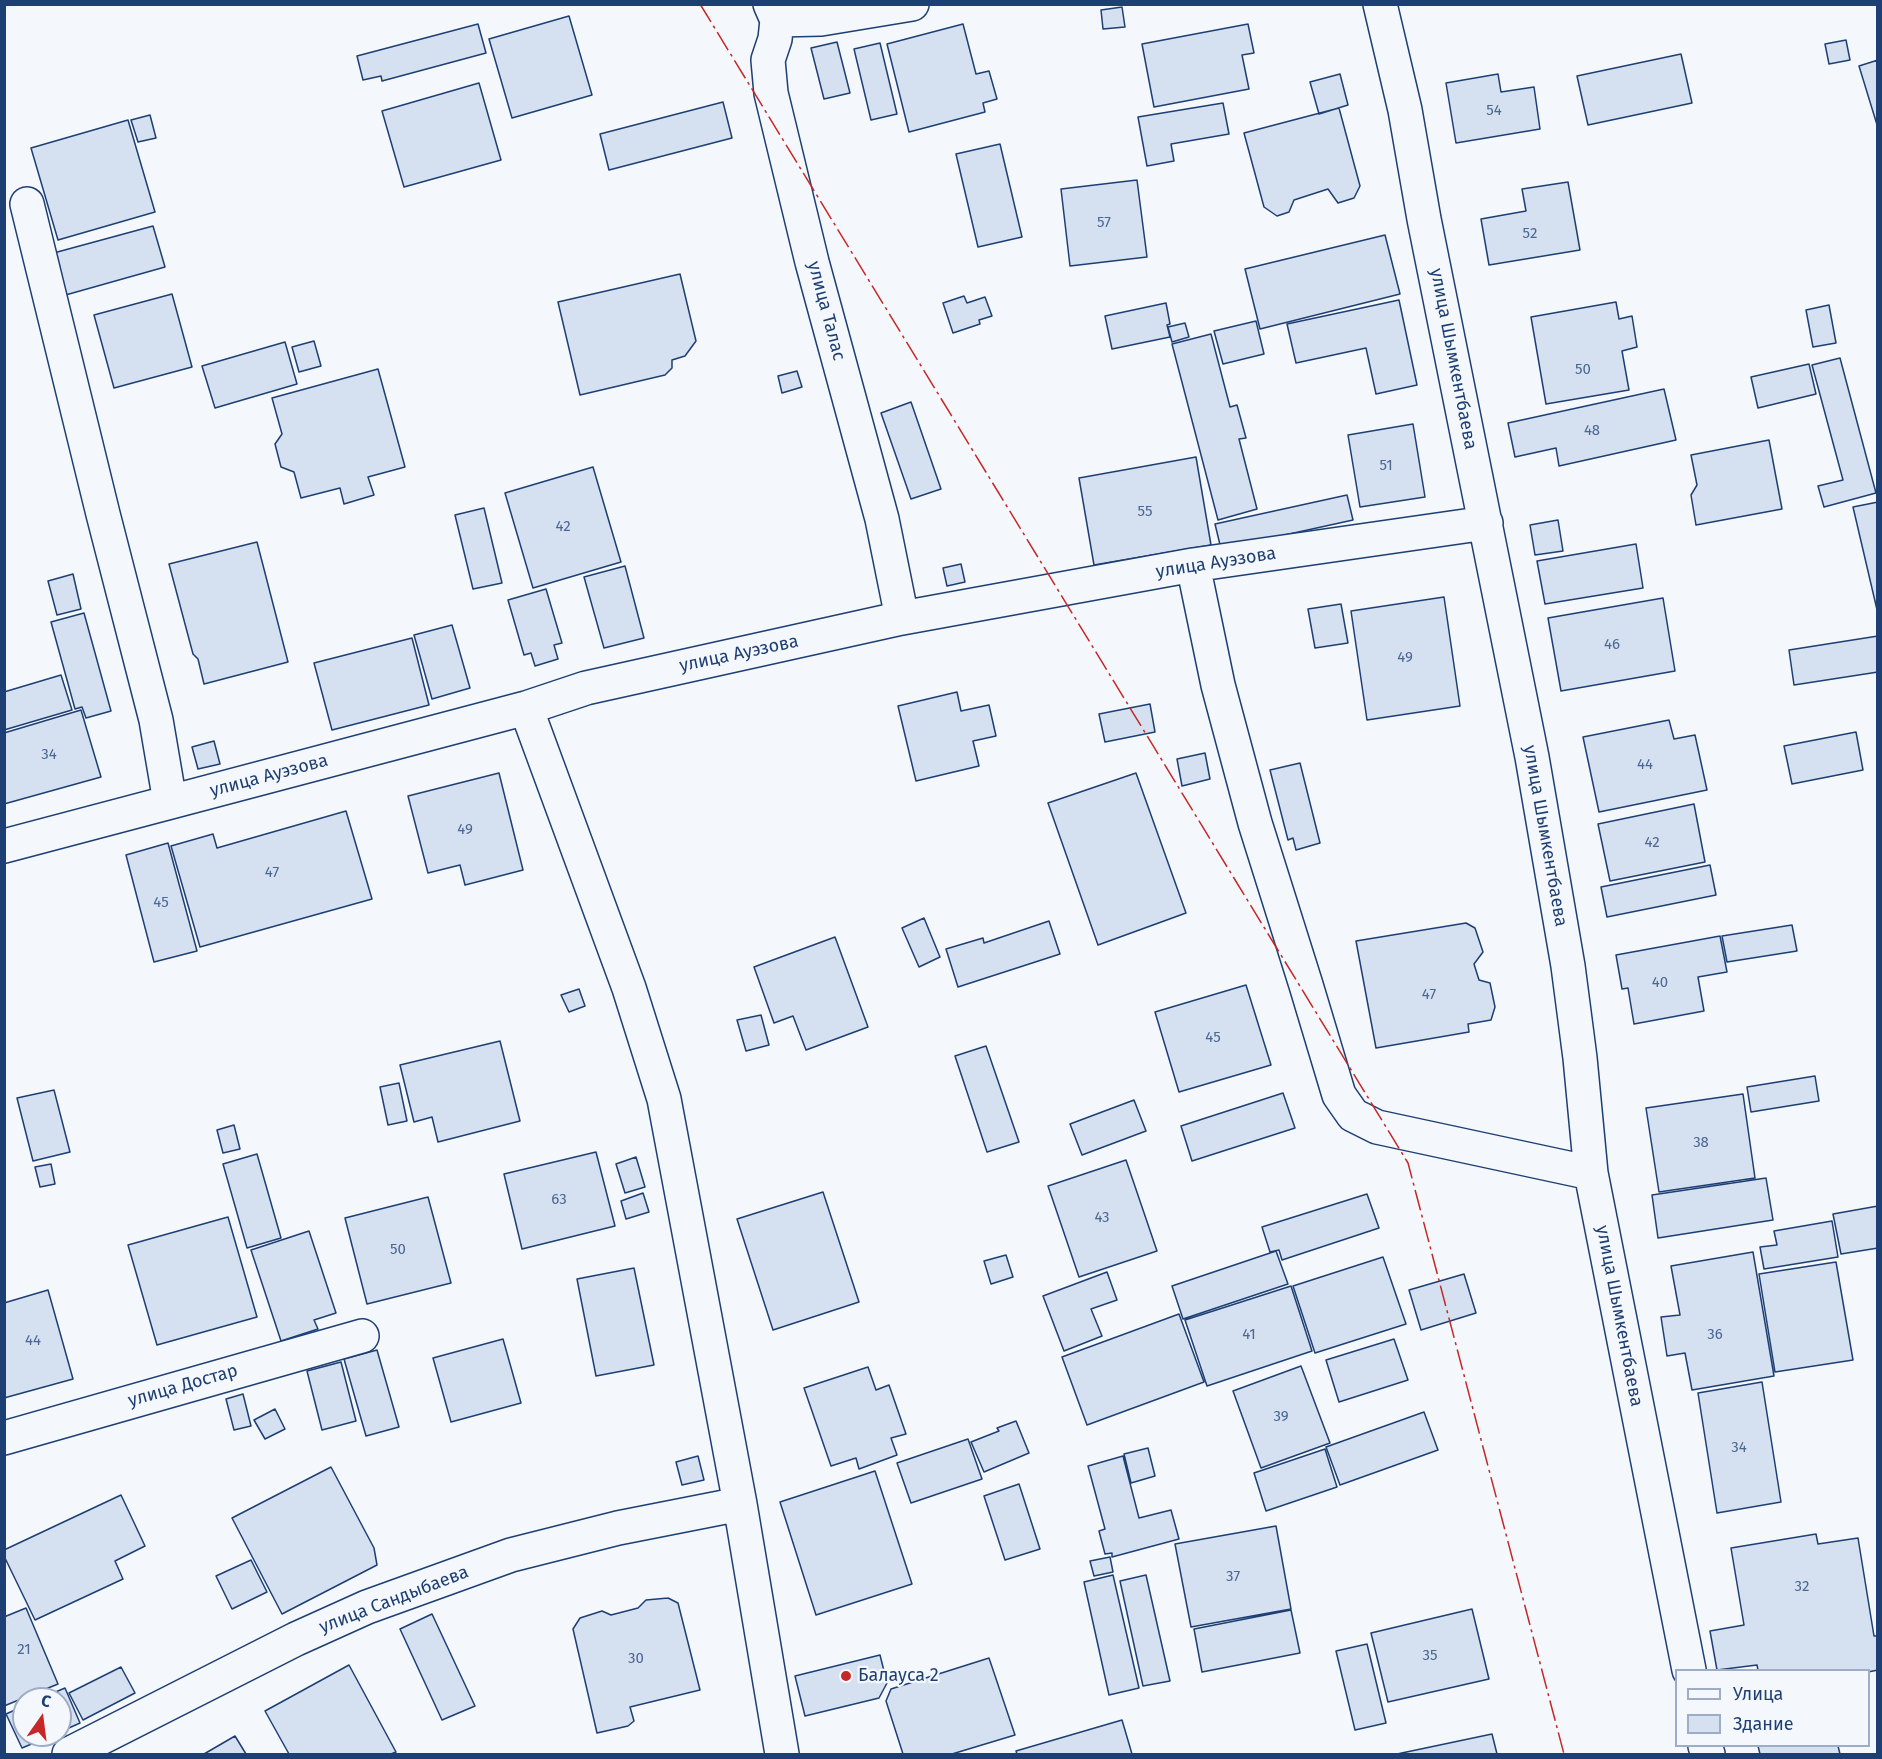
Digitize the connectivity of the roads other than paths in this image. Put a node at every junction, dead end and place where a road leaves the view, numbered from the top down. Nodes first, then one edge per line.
1 (912, 4) edge
2 (1380, 4) edge
3 (774, 12) edge
4 (27, 204) dead end
5 (1486, 523) junction
6 (1193, 565) junction
7 (902, 618) junction
8 (526, 708) junction
9 (170, 802) junction
10 (4, 846) edge
11 (1591, 1173) junction
12 (362, 1336) dead end
13 (4, 1438) edge
14 (740, 1504) junction
15 (1689, 1669) edge
16 (69, 1755) edge
17 (782, 1755) edge

1 - 3 street
2 - 5 street, улица Шымкентбаева
3 - 7 street, улица Талас
4 - 9 street
5 - 6 street, улица Ауэзова
5 - 11 street, улица Шымкентбаева
6 - 7 street, улица Ауэзова
6 - 11 street
7 - 8 street, улица Ауэзова
8 - 9 street, улица Ауэзова
8 - 14 street
9 - 10 street, улица Ауэзова
11 - 15 street, улица Шымкентбаева
12 - 13 street, улица Достар
14 - 16 street, улица Сандыбаева
14 - 17 street

